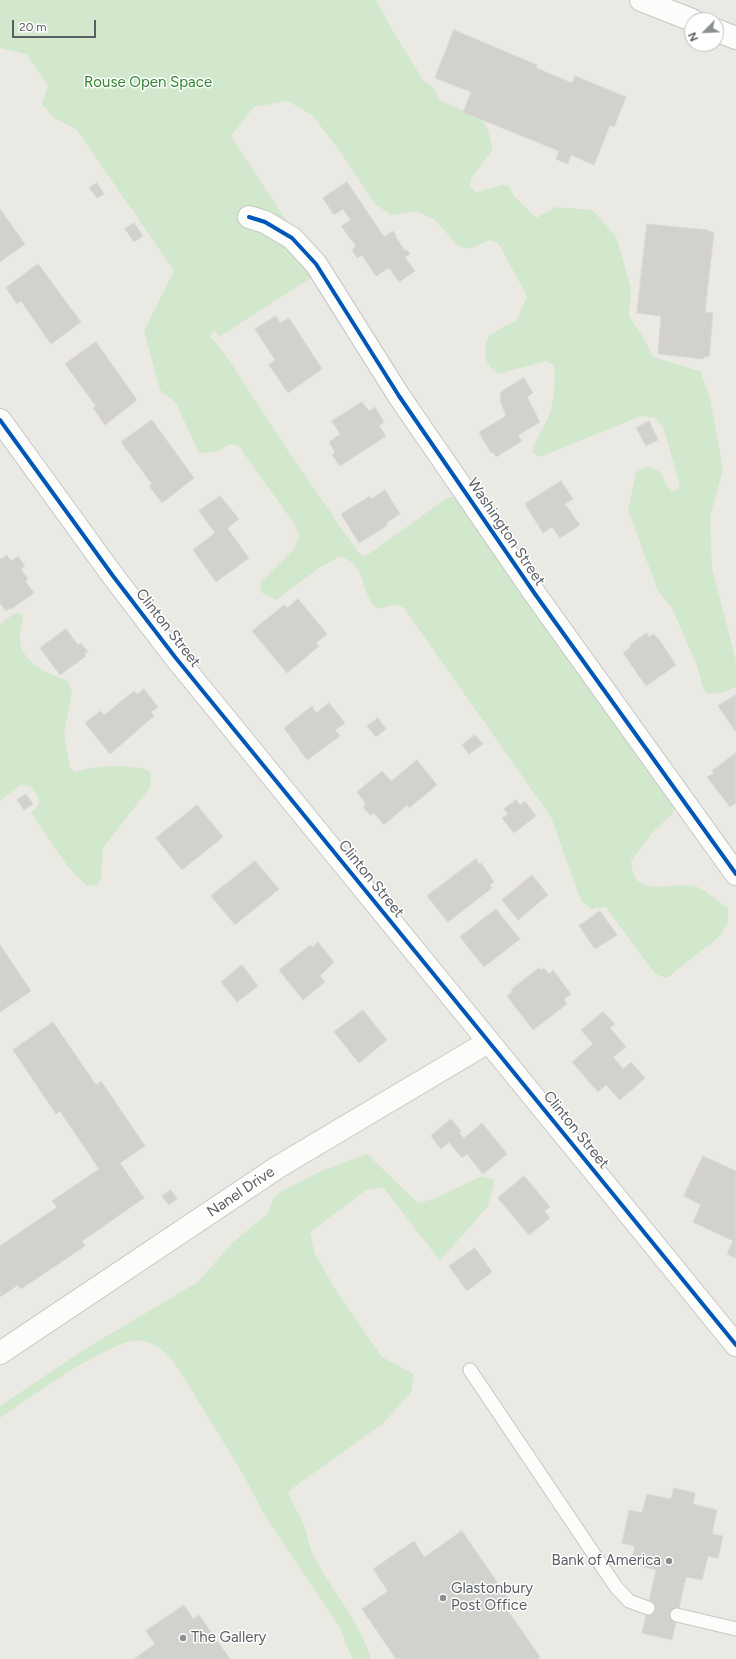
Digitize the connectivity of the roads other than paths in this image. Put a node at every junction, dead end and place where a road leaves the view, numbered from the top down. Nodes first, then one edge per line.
1 (641, 0) edge
2 (684, 17) edge
3 (724, 33) edge
4 (736, 38) edge
5 (249, 217) dead end
6 (0, 420) edge
7 (736, 874) edge
8 (488, 1042) junction
9 (736, 1345) edge
10 (0, 1353) edge
11 (470, 1370) dead end
12 (648, 1608) dead end
13 (677, 1615) dead end
14 (736, 1629) edge

1 - 2 street
3 - 4 street
5 - 7 street, Washington Street
6 - 8 street, Clinton Street
8 - 9 street, Clinton Street
8 - 10 street, Nanel Drive
11 - 12 lane
13 - 14 lane

